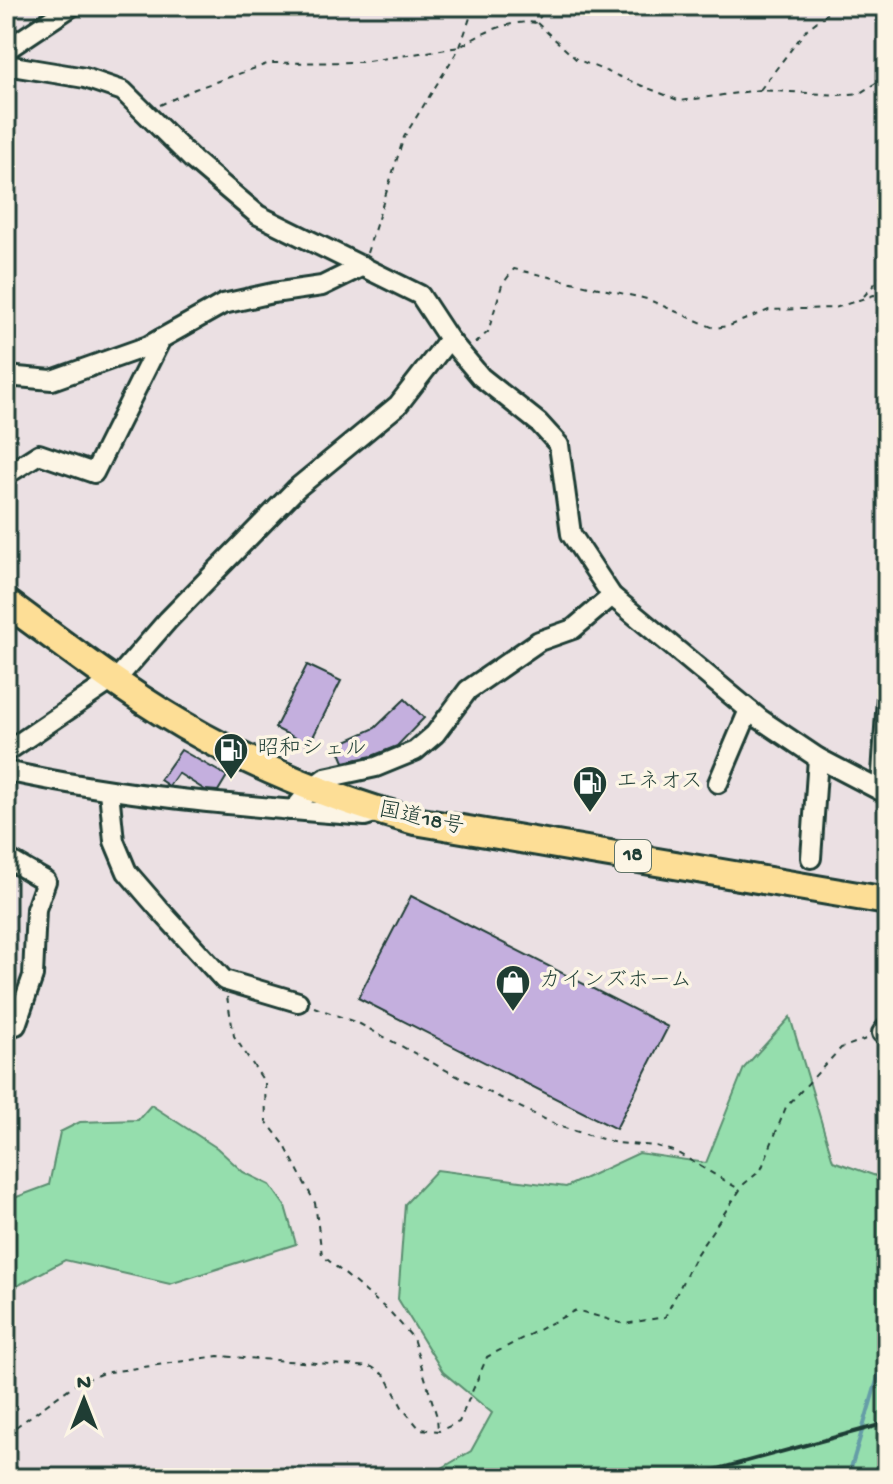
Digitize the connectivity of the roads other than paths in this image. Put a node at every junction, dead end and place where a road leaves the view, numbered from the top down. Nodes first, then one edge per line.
1 (72, 6) edge
2 (6, 50) edge
3 (6, 65) edge
4 (363, 266) junction
5 (161, 339) junction
6 (449, 339) junction
7 (6, 376) edge
8 (6, 475) edge
9 (612, 596) junction
10 (6, 602) edge
11 (114, 680) junction
12 (887, 697) edge
13 (749, 710) junction
14 (6, 752) edge
15 (818, 758) junction
16 (6, 771) edge
17 (718, 783) dead end
18 (312, 788) junction
19 (109, 791) junction
20 (884, 792) edge
21 (290, 810) junction
22 (380, 812) junction
23 (6, 858) edge
24 (811, 858) dead end
25 (887, 901) edge
26 (298, 1002) road end
27 (16, 1025) dead end

1 - 2 street
3 - 4 street
4 - 5 street
4 - 6 street
5 - 7 street
5 - 8 street
6 - 9 street
6 - 11 street
9 - 13 street
9 - 18 street
10 - 11 highway, 国道18号 / 18
11 - 14 street
11 - 18 highway, 国道18号 / 18
12 - 20 street
13 - 15 street
13 - 17 street
15 - 20 street
15 - 24 street
16 - 19 street
18 - 21 street
18 - 22 highway, 国道18号 / 18
19 - 21 street
19 - 26 street
21 - 22 street
22 - 25 highway, 国道18号 / 18
23 - 27 street

